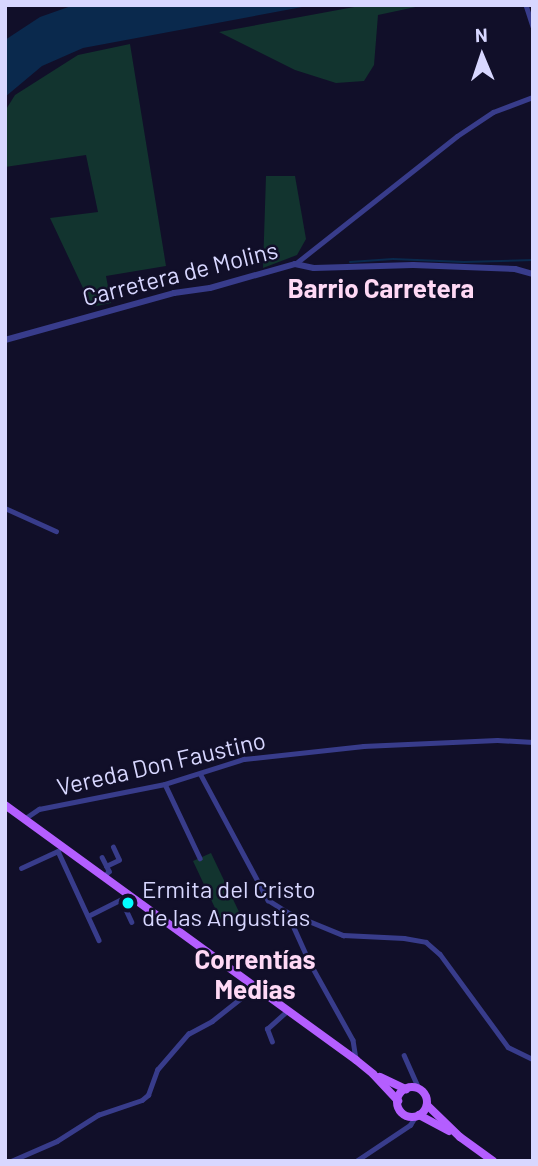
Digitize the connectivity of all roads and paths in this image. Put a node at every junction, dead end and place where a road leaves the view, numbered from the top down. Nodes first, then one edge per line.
1 (526, 5) edge
2 (533, 26) edge
3 (533, 97) edge
4 (295, 264) junction
5 (533, 274) edge
6 (5, 340) edge
7 (5, 508) edge
8 (56, 531) dead end
9 (533, 743) edge
10 (201, 775) junction
11 (165, 784) junction
12 (5, 805) edge
13 (6, 816) edge
14 (21, 816) junction
15 (113, 847) dead end
16 (61, 850) junction
17 (102, 857) dead end
18 (200, 858) dead end
19 (106, 866) junction
20 (21, 868) dead end
21 (105, 878) junction
22 (125, 898) junction
23 (287, 912) junction
24 (89, 916) junction
25 (132, 922) dead end
26 (99, 940) dead end
27 (254, 987) junction
28 (287, 1011) junction
29 (272, 1042) dead end
30 (404, 1055) dead end
31 (533, 1059) edge
32 (356, 1060) junction
33 (373, 1074) junction
34 (406, 1089) junction
35 (419, 1089) junction
36 (398, 1101) junction
37 (427, 1105) junction
38 (413, 1118) junction
39 (460, 1137) junction
40 (11, 1161) edge
41 (356, 1161) edge
42 (492, 1161) edge

1 - 2 street
3 - 4 street
4 - 5 street, Carretera de Molins
4 - 6 street, Carretera de Molins
7 - 8 street
9 - 10 street, Vereda Don Faustino
10 - 11 street, Vereda Don Faustino
10 - 23 street
11 - 14 street, Vereda Don Faustino
11 - 18 street
12 - 14 main road
13 - 14 street, Vereda Don Faustino
14 - 16 main road
15 - 19 street
16 - 20 street
16 - 21 main road
16 - 24 street
17 - 19 street
19 - 21 street
21 - 22 main road
22 - 24 street
22 - 25 street
22 - 27 main road
23 - 31 street
23 - 32 street
24 - 26 street
27 - 28 main road
27 - 40 street
28 - 29 street
28 - 32 main road
30 - 35 street
32 - 33 main road
33 - 34 main road
33 - 36 main road
34 - 35 main road
34 - 36 main road
35 - 37 main road
36 - 38 main road
37 - 38 main road
37 - 39 main road
38 - 39 main road
38 - 41 street
39 - 42 main road

